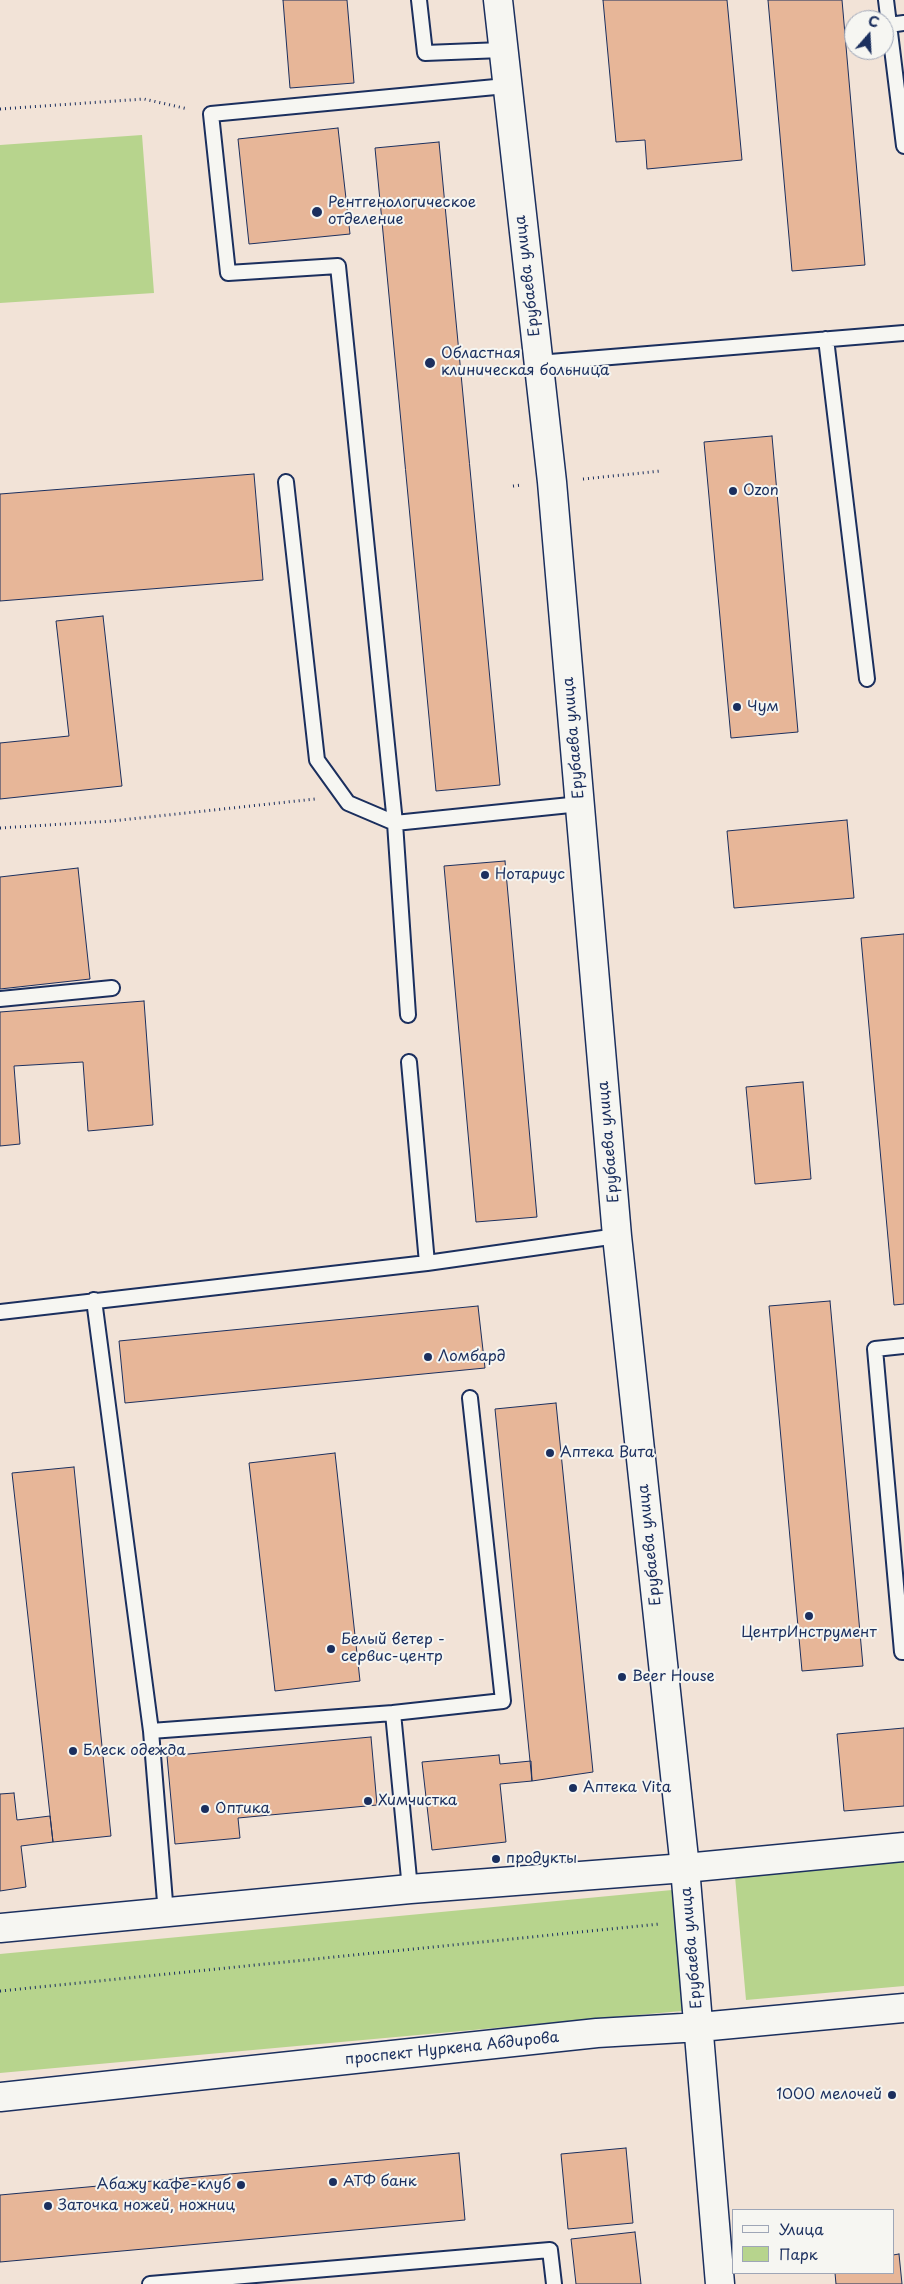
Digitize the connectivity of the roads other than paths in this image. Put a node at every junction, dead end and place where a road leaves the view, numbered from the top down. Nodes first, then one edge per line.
1 (419, 0) edge
2 (498, 0) edge
3 (502, 50) junction
4 (893, 60) edge
5 (506, 86) junction
6 (904, 146) edge
7 (904, 332) edge
8 (826, 339) junction
9 (538, 364) junction
10 (286, 482) dead end
11 (867, 680) dead end
12 (580, 804) junction
13 (395, 823) junction
14 (112, 988) dead end
15 (0, 999) edge
16 (408, 1015) dead end
17 (409, 1062) dead end
18 (617, 1236) junction
19 (426, 1263) junction
20 (94, 1300) junction
21 (0, 1312) edge
22 (904, 1346) edge
23 (470, 1398) dead end
24 (904, 1652) edge
25 (393, 1713) junction
26 (151, 1731) junction
27 (904, 1847) edge
28 (685, 1868) junction
29 (410, 1889) junction
30 (166, 1914) junction
31 (0, 1928) edge
32 (904, 2008) edge
33 (700, 2026) junction
34 (0, 2097) edge
35 (277, 2278) edge
36 (150, 2284) edge
37 (554, 2284) edge
38 (720, 2284) edge

1 - 3 lane
2 - 3 main road, Ерубаева улица
3 - 5 main road, Ерубаева улица
4 - 6 lane
5 - 9 main road, Ерубаева улица
5 - 13 lane
7 - 8 lane
8 - 9 lane
8 - 11 lane
9 - 12 main road, Ерубаева улица
10 - 13 lane
12 - 13 lane
12 - 18 main road, Ерубаева улица
13 - 16 lane
14 - 15 lane
17 - 19 lane
18 - 19 lane
18 - 28 main road, Ерубаева улица
19 - 20 lane
20 - 21 lane
20 - 26 lane
22 - 24 lane
23 - 25 lane
25 - 26 lane
25 - 29 lane
26 - 30 lane
27 - 28 main road
28 - 29 main road
28 - 33 main road, Ерубаева улица
29 - 30 main road
30 - 31 main road
32 - 33 main road, проспект Нуркена Абдирова
33 - 34 main road, проспект Нуркена Абдирова
33 - 38 main road, Ерубаева улица
35 - 36 lane
35 - 37 lane

